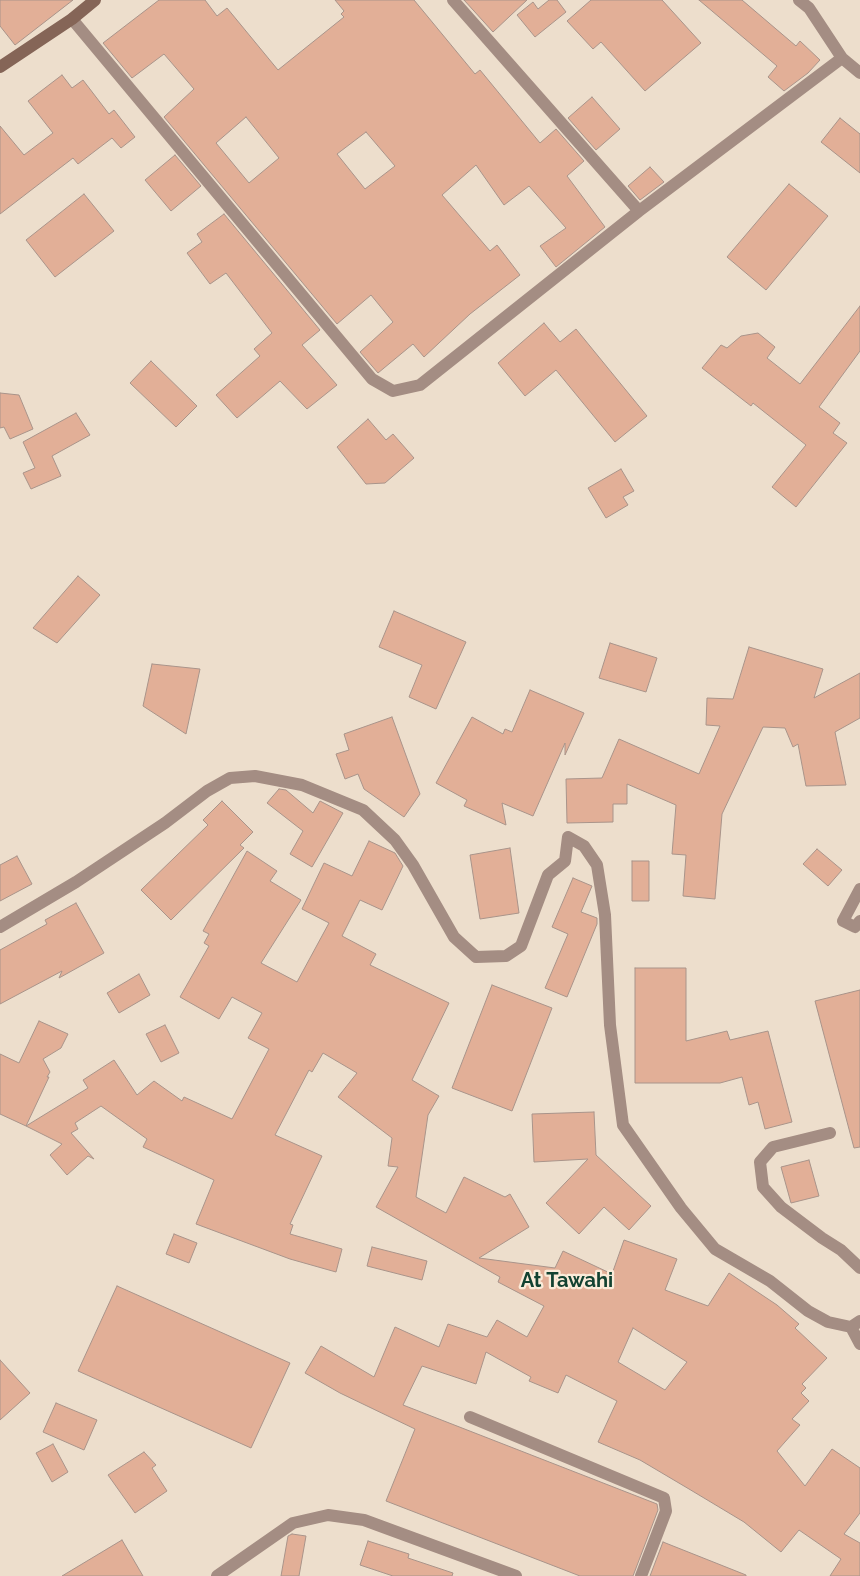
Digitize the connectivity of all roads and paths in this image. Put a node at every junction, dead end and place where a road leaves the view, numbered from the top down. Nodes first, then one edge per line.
1 (95, 0) edge
2 (453, 0) edge
3 (799, 0) edge
4 (72, 20) junction
5 (842, 58) junction
6 (0, 67) edge
7 (860, 73) edge
8 (639, 211) junction
9 (860, 889) edge
10 (860, 920) edge
11 (0, 927) edge
12 (830, 1133) dead end
13 (860, 1268) edge
14 (855, 1324) edge
15 (860, 1344) edge
16 (470, 1417) dead end
17 (216, 1576) edge
18 (516, 1576) edge
19 (641, 1576) edge

1 - 4 main road
2 - 8 street
3 - 5 street
4 - 6 main road
4 - 8 street
5 - 7 street
5 - 8 street
9 - 10 street
11 - 14 street
12 - 13 street
14 - 15 street
16 - 19 street
17 - 18 street

